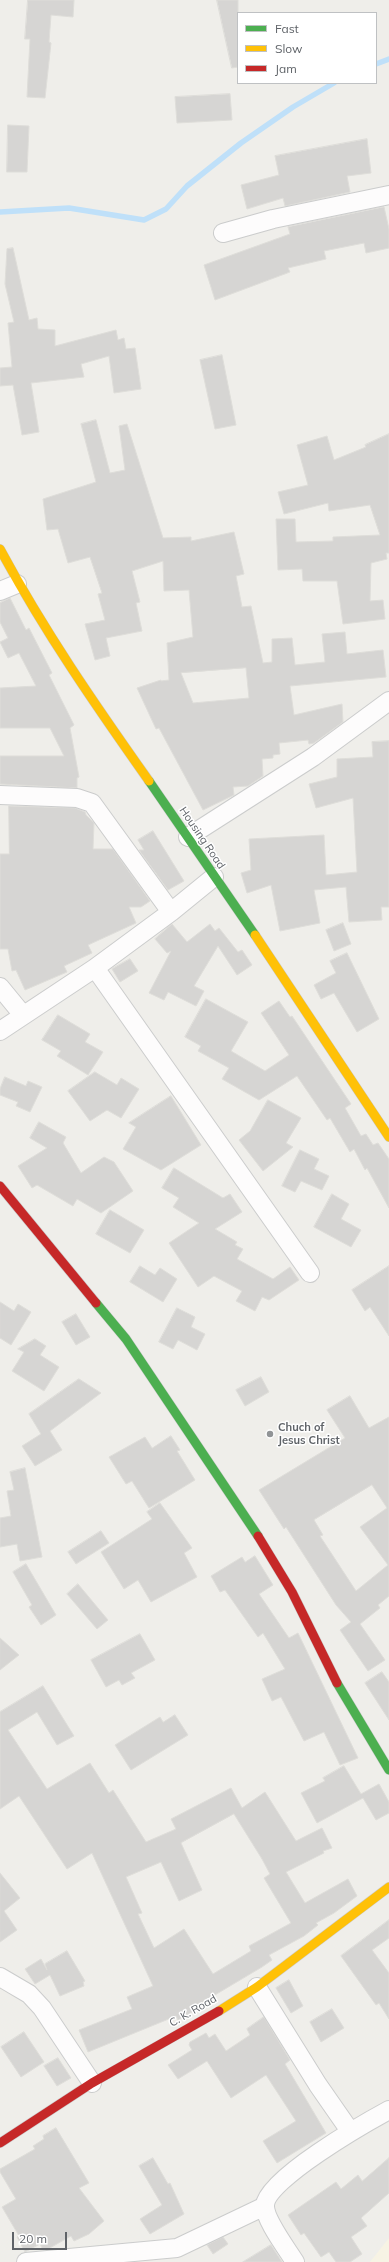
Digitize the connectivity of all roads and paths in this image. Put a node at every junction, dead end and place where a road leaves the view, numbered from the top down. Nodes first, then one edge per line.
1 (389, 195) edge
2 (223, 233) dead end
3 (0, 549) edge
4 (17, 584) junction
5 (0, 591) edge
6 (389, 701) edge
7 (0, 795) edge
8 (188, 837) junction
9 (214, 877) junction
10 (171, 912) junction
11 (95, 968) junction
12 (0, 987) edge
13 (23, 1015) junction
14 (0, 1031) edge
15 (387, 1128) edge
16 (0, 1186) edge
17 (310, 1273) dead end
18 (389, 1770) edge
19 (389, 1886) edge
20 (0, 1977) edge
21 (257, 1987) junction
22 (92, 2083) junction
23 (389, 2110) edge
24 (350, 2130) junction
25 (0, 2143) edge
26 (265, 2206) junction
27 (26, 2262) edge
28 (295, 2262) edge

1 - 2 street
3 - 4 street, Housing Road
4 - 5 street
4 - 8 street, Housing Road
6 - 8 street
7 - 10 street
8 - 9 street, Housing Road
9 - 10 street
9 - 15 street, Housing Road
10 - 11 street
11 - 13 street
11 - 17 street
12 - 13 street
13 - 14 street
16 - 18 street
19 - 21 street, C. K. Road
20 - 22 street
21 - 22 street, C. K. Road
21 - 24 street
22 - 25 street, C. K. Road
23 - 24 street
24 - 26 street
26 - 27 street
26 - 28 street

